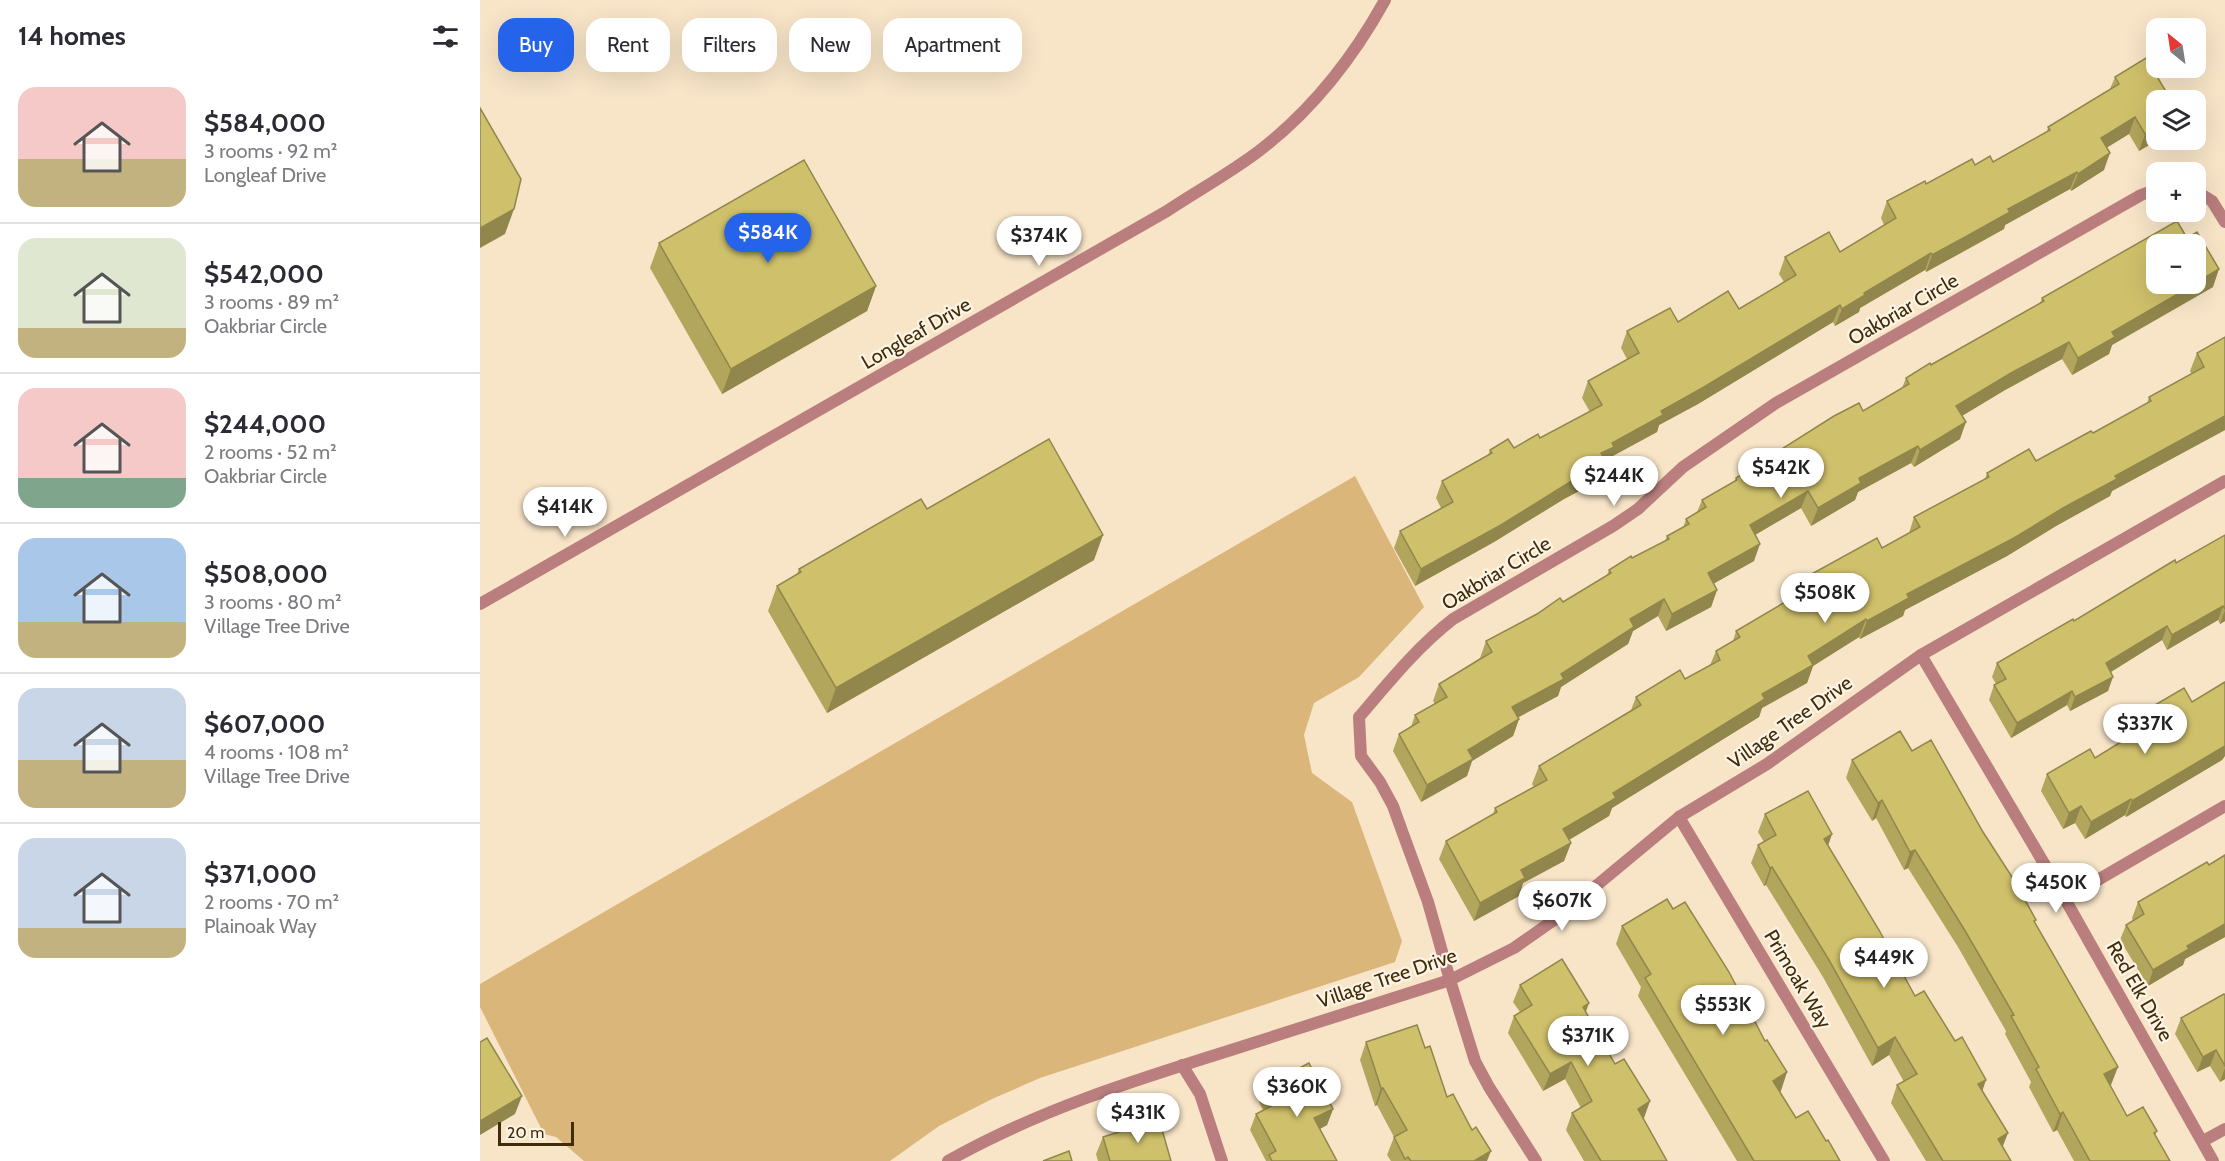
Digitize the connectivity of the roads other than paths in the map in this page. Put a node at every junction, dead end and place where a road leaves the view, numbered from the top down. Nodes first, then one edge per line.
1 (1385, 0) edge
2 (2146, 193) edge
3 (2206, 197) edge
4 (2225, 222) edge
5 (2225, 481) edge
6 (480, 604) edge
7 (1921, 655) junction
8 (2225, 806) edge
9 (1679, 817) junction
10 (2065, 899) junction
11 (1450, 981) junction
12 (1182, 1065) junction
13 (2225, 1129) edge
14 (2203, 1141) junction
15 (948, 1161) edge
16 (1222, 1161) edge
17 (1536, 1161) edge
18 (1884, 1161) edge
19 (2213, 1161) edge

1 - 6 street, Longleaf Drive
2 - 11 street, Oakbriar Circle
3 - 4 street
5 - 7 street, Village Tree Drive
7 - 9 street, Village Tree Drive
7 - 10 street, Red Elk Drive
8 - 10 street
9 - 11 street, Village Tree Drive
9 - 18 street, Primoak Way
10 - 14 street, Red Elk Drive
11 - 12 street, Village Tree Drive
11 - 17 street, Oakbriar Circle
12 - 15 street, Village Tree Drive
12 - 16 street
13 - 14 street
14 - 19 street, Red Elk Drive

